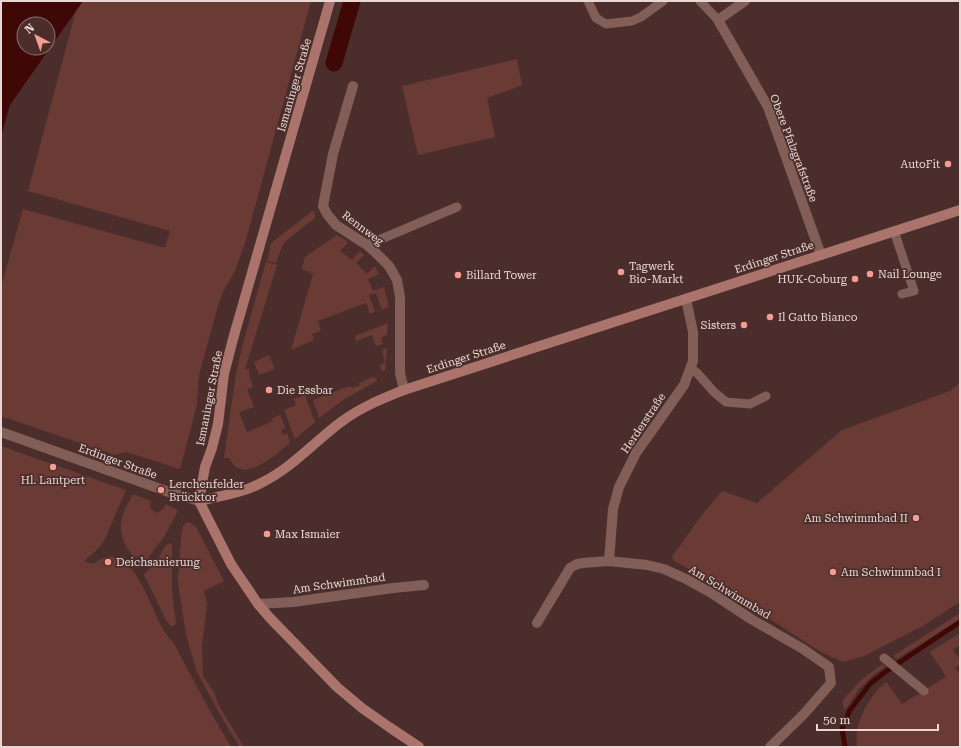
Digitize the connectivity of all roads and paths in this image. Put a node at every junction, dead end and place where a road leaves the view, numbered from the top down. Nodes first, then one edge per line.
1 (330, 1) edge
2 (588, 1) edge
3 (663, 1) edge
4 (700, 1) edge
5 (745, 1) edge
6 (718, 20) junction
7 (353, 86) dead end
8 (457, 208) dead end
9 (960, 210) edge
10 (894, 231) junction
11 (367, 245) junction
12 (820, 255) junction
13 (902, 294) dead end
14 (686, 299) junction
15 (690, 368) junction
16 (404, 390) junction
17 (766, 396) dead end
18 (1, 432) edge
19 (200, 501) junction
20 (609, 561) junction
21 (424, 585) dead end
22 (258, 604) junction
23 (537, 623) dead end
24 (885, 659) dead end
25 (924, 691) dead end
26 (419, 747) edge
27 (770, 747) edge

1 - 19 street, Ismaninger Straße
2 - 3 lane
4 - 6 lane
5 - 6 street
6 - 12 street, Obere Pfalzgrafstraße
7 - 11 street, Rennweg
8 - 11 lane
9 - 10 street, Erdinger Straße
10 - 12 street, Erdinger Straße
10 - 13 lane
11 - 16 street, Rennweg
12 - 14 street, Erdinger Straße
14 - 15 street, Herderstraße
14 - 16 street, Erdinger Straße
15 - 17 lane
15 - 20 street, Herderstraße
16 - 19 street, Erdinger Straße
18 - 19 street, Erdinger Straße
19 - 22 street
20 - 23 street, Am Schwimmbad
20 - 27 street, Am Schwimmbad
21 - 22 street, Am Schwimmbad
22 - 26 street
24 - 25 lane

